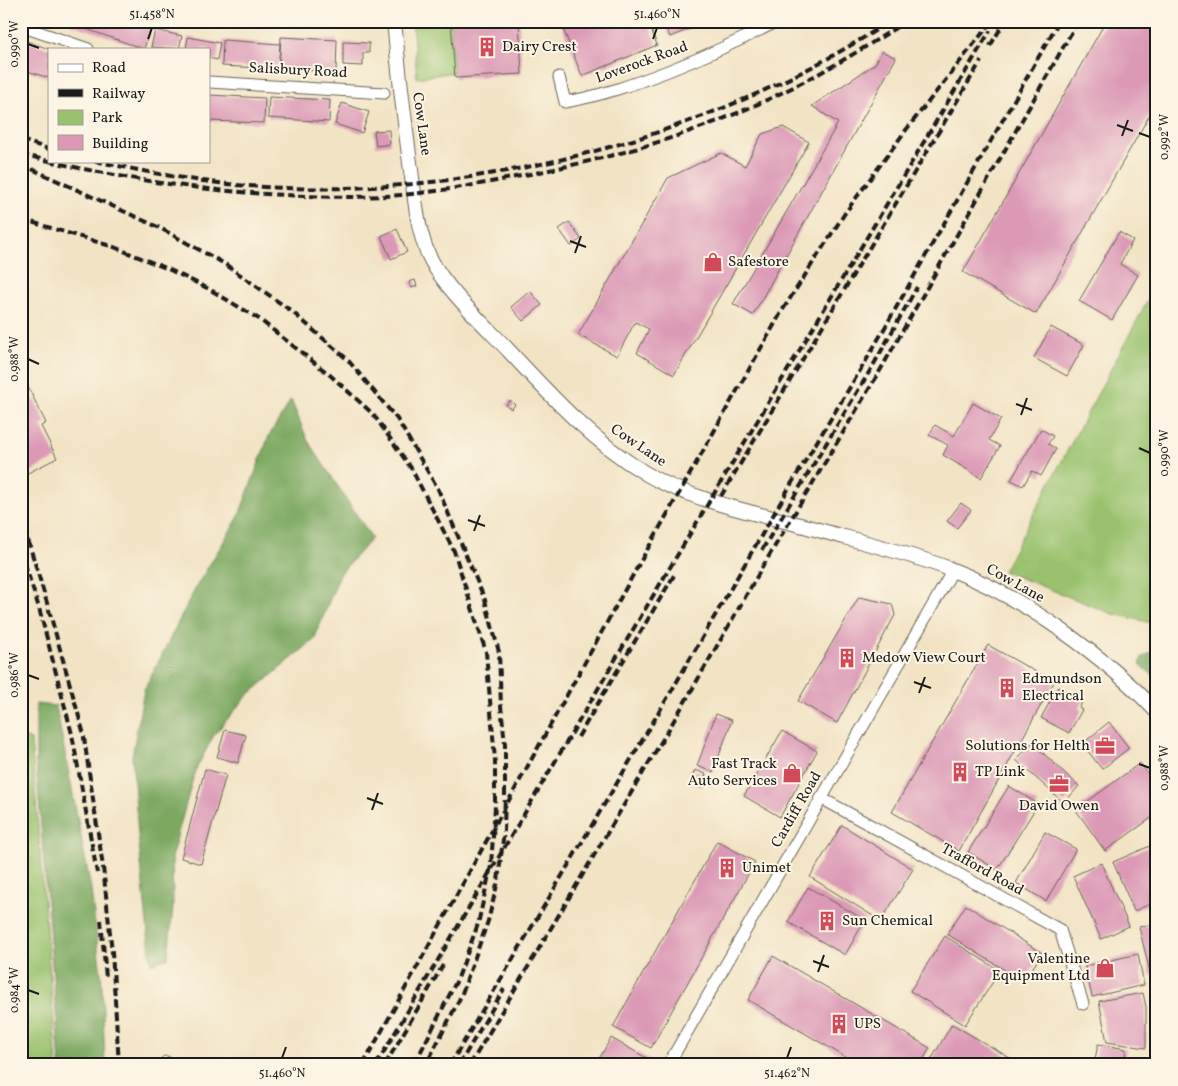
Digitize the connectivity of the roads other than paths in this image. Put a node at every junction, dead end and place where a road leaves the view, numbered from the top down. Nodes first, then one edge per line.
1 (394, 21) edge
2 (777, 21) edge
3 (26, 25) edge
4 (85, 48) edge
5 (559, 77) dead end
6 (210, 82) edge
7 (384, 93) dead end
8 (953, 570) junction
9 (1157, 712) edge
10 (821, 798) junction
11 (1083, 1004) dead end
12 (668, 1065) edge

1 - 8 street, Cow Lane
2 - 5 street, Loverock Road
3 - 4 street
6 - 7 street, Salisbury Road
8 - 9 street, Cow Lane
8 - 10 street, Cardiff Road
10 - 11 street, Trafford Road
10 - 12 street, Cardiff Road

